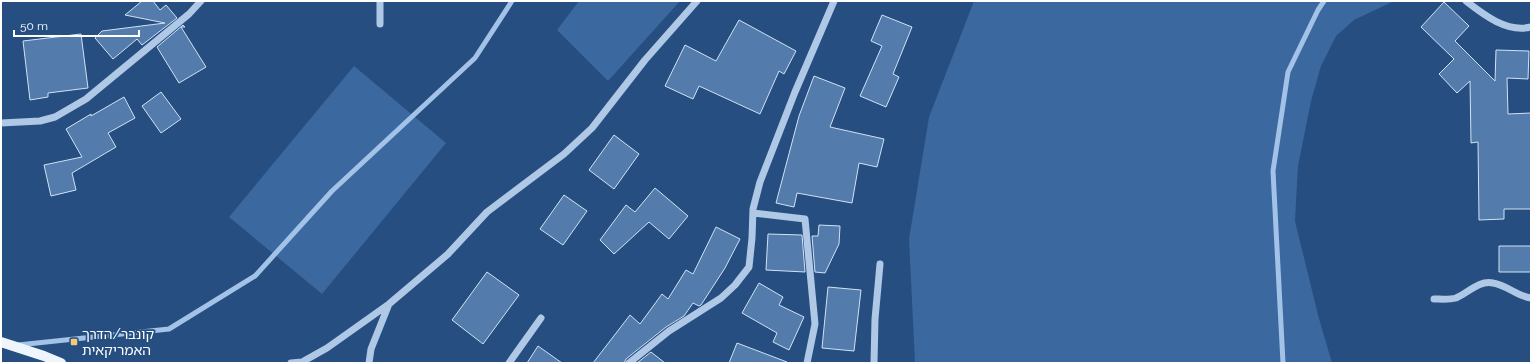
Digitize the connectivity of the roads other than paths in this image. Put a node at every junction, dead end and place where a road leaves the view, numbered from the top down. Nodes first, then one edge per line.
1 (201, 1) edge
2 (380, 1) edge
3 (697, 1) edge
4 (834, 1) edge
5 (1466, 1) edge
6 (380, 24) dead end
7 (1531, 27) edge
8 (1, 123) edge
9 (753, 213) junction
10 (880, 264) dead end
11 (1531, 298) edge
12 (1434, 299) dead end
13 (389, 304) junction
14 (541, 318) dead end
15 (1, 342) edge
16 (61, 363) edge
17 (291, 363) edge
18 (369, 363) edge
19 (509, 363) edge
20 (629, 363) edge
21 (807, 363) edge
22 (874, 363) edge

1 - 8 street
2 - 6 street
3 - 13 street
4 - 9 street
5 - 7 street
9 - 20 street
9 - 21 street
10 - 22 street
11 - 12 street
13 - 17 street
13 - 18 street
14 - 19 street
15 - 16 main road

